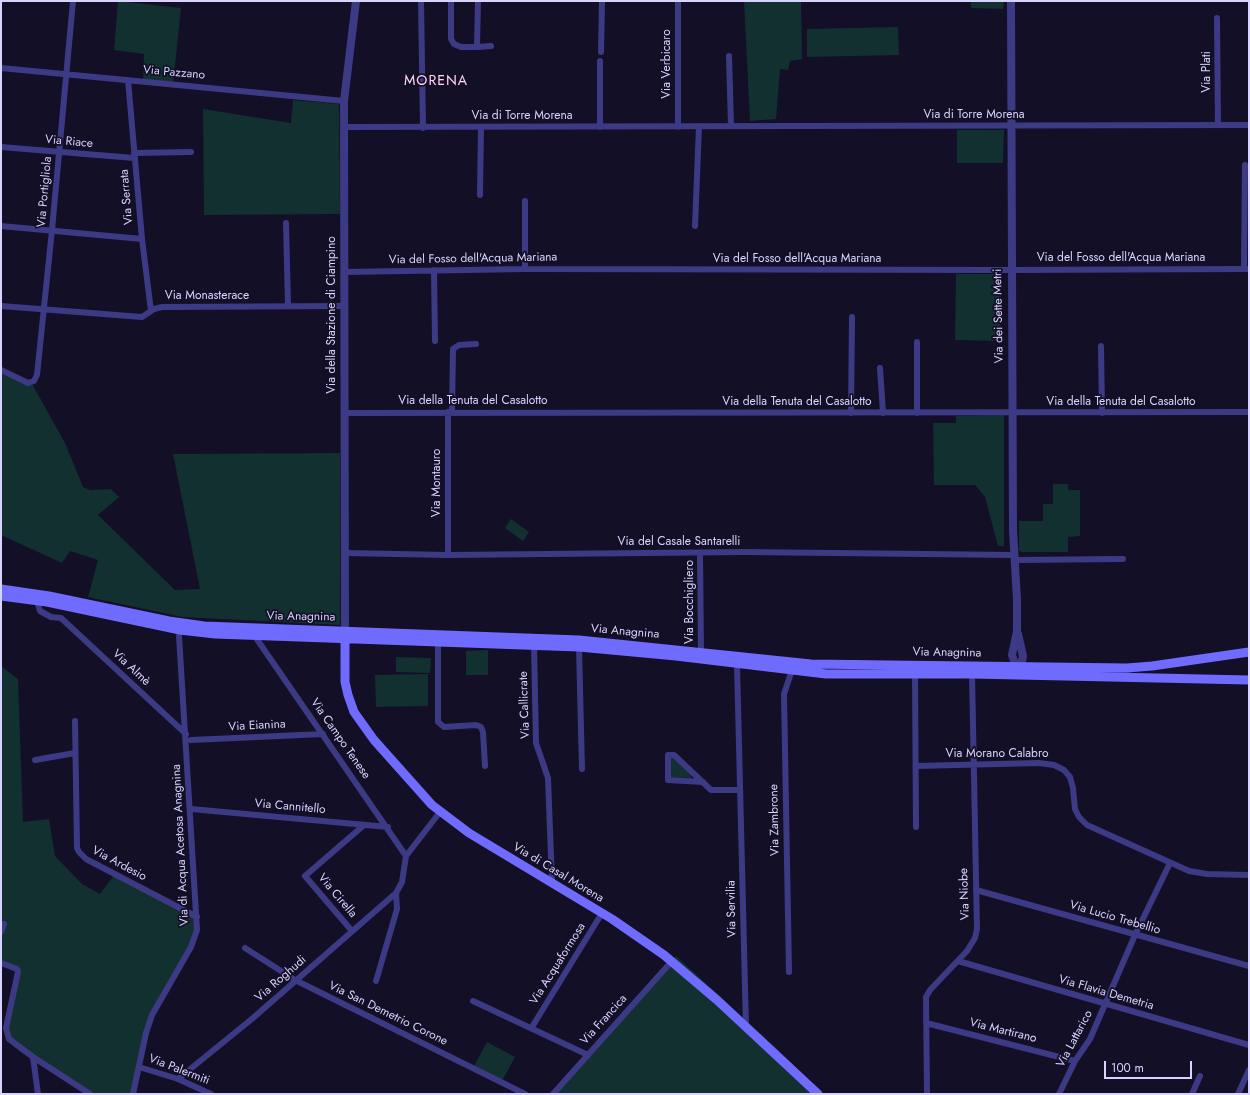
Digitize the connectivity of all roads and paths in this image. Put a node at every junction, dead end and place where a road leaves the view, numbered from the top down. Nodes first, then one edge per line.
1 (73, 1) edge
2 (356, 1) edge
3 (422, 1) edge
4 (451, 1) edge
5 (478, 1) edge
6 (602, 1) edge
7 (678, 1) edge
8 (1011, 1) edge
9 (1217, 18) dead end
10 (491, 46) dead end
11 (477, 47) junction
12 (601, 52) dead end
13 (729, 56) dead end
14 (600, 61) dead end
15 (1, 68) edge
16 (66, 74) junction
17 (128, 80) junction
18 (344, 101) junction
19 (1218, 125) junction
20 (1249, 125) edge
21 (699, 126) junction
22 (731, 126) junction
23 (1011, 126) junction
24 (344, 127) junction
25 (481, 127) junction
26 (600, 127) junction
27 (423, 128) junction
28 (678, 128) junction
29 (1, 147) edge
30 (60, 152) junction
31 (191, 152) dead end
32 (134, 156) junction
33 (1245, 165) dead end
34 (480, 195) dead end
35 (525, 201) dead end
36 (286, 223) dead end
37 (1, 226) edge
38 (695, 226) dead end
39 (52, 230) junction
40 (142, 239) junction
41 (525, 269) junction
42 (1247, 269) edge
43 (434, 270) junction
44 (1011, 270) junction
45 (345, 272) junction
46 (1, 306) edge
47 (288, 306) junction
48 (345, 306) junction
49 (44, 310) junction
50 (151, 311) junction
51 (852, 317) dead end
52 (435, 341) dead end
53 (917, 342) dead end
54 (476, 344) dead end
55 (1101, 346) dead end
56 (880, 368) dead end
57 (1, 370) edge
58 (450, 412) junction
59 (1249, 412) edge
60 (345, 413) junction
61 (851, 413) junction
62 (882, 413) junction
63 (916, 413) junction
64 (1013, 413) junction
65 (1102, 413) junction
66 (344, 553) junction
67 (700, 553) junction
68 (448, 555) junction
69 (1014, 557) junction
70 (1123, 559) dead end
71 (1, 589) edge
72 (1, 596) edge
73 (37, 601) junction
74 (188, 624) junction
75 (180, 630) junction
76 (345, 634) junction
77 (254, 635) junction
78 (324, 636) junction
79 (357, 638) junction
80 (438, 641) junction
81 (534, 645) junction
82 (579, 647) junction
83 (701, 652) junction
84 (1249, 652) edge
85 (344, 655) junction
86 (858, 663) junction
87 (737, 664) junction
88 (792, 670) junction
89 (1020, 671) junction
90 (972, 674) junction
91 (854, 675) junction
92 (914, 675) junction
93 (1249, 680) edge
94 (75, 721) dead end
95 (186, 734) junction
96 (323, 734) junction
97 (191, 740) dead end
98 (75, 753) junction
99 (35, 760) dead end
100 (974, 764) junction
101 (486, 766) dead end
102 (916, 766) junction
103 (582, 769) dead end
104 (703, 782) junction
105 (740, 790) junction
106 (191, 809) junction
107 (440, 812) junction
108 (364, 825) junction
109 (388, 827) junction
110 (916, 827) dead end
111 (406, 856) junction
112 (1170, 863) junction
113 (1249, 875) edge
114 (552, 883) junction
115 (976, 890) junction
116 (396, 893) junction
117 (602, 913) junction
118 (197, 917) junction
119 (1, 924) edge
120 (352, 931) junction
121 (1, 932) edge
122 (1135, 935) junction
123 (245, 948) dead end
124 (672, 961) junction
125 (958, 961) junction
126 (1, 962) edge
127 (1249, 966) edge
128 (789, 972) dead end
129 (295, 980) junction
130 (376, 981) dead end
131 (473, 1001) dead end
132 (1105, 1005) junction
133 (926, 1023) junction
134 (532, 1027) junction
135 (746, 1028) junction
136 (1249, 1044) edge
137 (588, 1055) junction
138 (33, 1057) junction
139 (1075, 1061) junction
140 (139, 1067) junction
141 (1249, 1070) edge
142 (1200, 1076) dead end
143 (178, 1079) junction
144 (38, 1094) edge
145 (90, 1094) edge
146 (133, 1094) edge
147 (211, 1094) edge
148 (525, 1094) edge
149 (553, 1094) edge
150 (818, 1094) edge
151 (927, 1094) edge
152 (1059, 1094) edge
153 (1192, 1094) edge
154 (1238, 1094) edge

1 - 16 street, Via Portigliola
2 - 18 street, Via della Stazione di Ciampino
3 - 27 street
4 - 11 street
5 - 11 street
6 - 12 street
7 - 28 street, Via Verbicaro
8 - 23 street, Via dei Sette Metri
9 - 19 street, Via Plati
10 - 11 street
13 - 22 street
14 - 26 street
15 - 16 street, Via Pazzano
16 - 17 street, Via Pazzano
16 - 30 street, Via Portigliola
17 - 18 street, Via Pazzano
17 - 32 street, Via Serrata
18 - 24 street, Via della Stazione di Ciampino
19 - 20 street, Via di Torre Morena
19 - 23 street, Via di Torre Morena
21 - 22 street, Via di Torre Morena
21 - 28 street, Via di Torre Morena
21 - 38 street
22 - 23 street, Via di Torre Morena
23 - 44 street, Via dei Sette Metri
24 - 27 street, Via di Torre Morena
24 - 45 street, Via della Stazione di Ciampino
25 - 26 street, Via di Torre Morena
25 - 27 street, Via di Torre Morena
25 - 34 street
26 - 28 street, Via di Torre Morena
29 - 30 street, Via Riace
30 - 32 street, Via Riace
30 - 39 street, Via Portigliola
31 - 32 street, Via Riace
32 - 40 street, Via Serrata
33 - 42 street
35 - 41 street
36 - 47 street
37 - 39 street
39 - 40 street
39 - 49 street, Via Portigliola
40 - 50 street, Via Serrata
41 - 43 street, Via del Fosso dell'Acqua Mariana
41 - 44 street, Via del Fosso dell'Acqua Mariana
42 - 44 street, Via del Fosso dell'Acqua Mariana
43 - 45 street, Via del Fosso dell'Acqua Mariana
43 - 52 street
44 - 64 street, Via dei Sette Metri
45 - 48 street, Via della Stazione di Ciampino
46 - 49 street, Via Monasterace
47 - 48 street, Via Monasterace
47 - 50 street, Via Monasterace
48 - 60 street, Via della Stazione di Ciampino
49 - 50 street, Via Monasterace
49 - 57 street, Via Portigliola
51 - 61 street
53 - 63 street
54 - 58 street, Via Montauro
55 - 65 street
56 - 62 street
58 - 60 street, Via della Tenuta del Casalotto
58 - 61 street, Via della Tenuta del Casalotto
58 - 68 street, Via Montauro
59 - 65 street, Via della Tenuta del Casalotto
60 - 66 street, Via della Stazione di Ciampino
61 - 62 street, Via della Tenuta del Casalotto
62 - 63 street, Via della Tenuta del Casalotto
63 - 64 street, Via della Tenuta del Casalotto
64 - 65 street, Via della Tenuta del Casalotto
64 - 69 street, Via dei Sette Metri
66 - 68 street, Via del Casale Santarelli
66 - 76 street, Via della Stazione di Ciampino
67 - 68 street, Via del Casale Santarelli
67 - 69 street, Via del Casale Santarelli
67 - 83 street, Via Bocchigliero
69 - 70 street, Via del Casale Santarelli
69 - 89 street, Via dei Sette Metri
71 - 74 main road, Via Anagnina
72 - 73 main road, Via Anagnina
73 - 75 main road, Via Anagnina
73 - 95 street, Via Almè
74 - 75 street
74 - 76 main road, Via Anagnina
75 - 77 main road, Via Anagnina
75 - 95 street, Via di Acqua Acetosa Anagnina
76 - 78 main road, Via Anagnina
76 - 79 main road, Via Anagnina
76 - 83 main road, Via Anagnina
76 - 85 main road, Via di Casal Morena
77 - 78 main road, Via Anagnina
77 - 96 street, Via Campo Tenese
78 - 85 main road
79 - 80 main road, Via Anagnina
79 - 85 main road
80 - 81 main road, Via Anagnina
80 - 101 street
81 - 82 main road, Via Anagnina
81 - 114 street, Via Callicrate
82 - 87 main road, Via Anagnina
82 - 103 street
83 - 86 main road, Via Anagnina
84 - 89 main road, Via Anagnina
85 - 107 main road, Via di Casal Morena
86 - 89 main road, Via Anagnina
86 - 91 street
87 - 88 main road, Via Anagnina
87 - 105 street, Via Servilia
88 - 91 main road, Via Anagnina
88 - 128 street, Via Zambrone
89 - 90 main road, Via Anagnina
89 - 93 main road, Via Anagnina
90 - 92 main road, Via Anagnina
90 - 100 street, Via Niobe
91 - 92 main road, Via Anagnina
92 - 102 street
94 - 98 street, Via Ardesio
95 - 106 street, Via di Acqua Acetosa Anagnina
96 - 97 street, Via Eianina
96 - 109 street, Via Campo Tenese
98 - 99 street
98 - 118 street, Via Ardesio
100 - 102 street, Via Morano Calabro
100 - 112 street, Via Morano Calabro
100 - 115 street, Via Niobe
102 - 110 street
104 - 104 street
104 - 105 street
105 - 135 street, Via Servilia
106 - 108 street, Via Cannitello
106 - 118 street, Via di Acqua Acetosa Anagnina
107 - 111 street, Via Roghudi
107 - 114 main road, Via di Casal Morena
108 - 109 street, Via Cannitello
108 - 120 street, Via Cirella
109 - 111 street, Via Campo Tenese
111 - 116 street, Via Roghudi
112 - 113 street
112 - 122 street, Via Lattarico
114 - 117 main road, Via di Casal Morena
115 - 122 street, Via Lucio Trebellio
115 - 125 street, Via Niobe
116 - 120 street, Via Roghudi
116 - 130 street, Via Roghudi
117 - 124 main road, Via di Casal Morena
117 - 134 street, Via Acquaformosa
118 - 140 street, Via di Acqua Acetosa Anagnina
119 - 121 street
120 - 129 street, Via Roghudi
122 - 127 street, Via Lucio Trebellio
122 - 132 street, Via Lattarico
123 - 129 street, Via San Demetrio Corone
124 - 135 main road, Via di Casal Morena
124 - 137 street, Via Francica
125 - 132 street, Via Flavia Demetria
125 - 133 street, Via Niobe
126 - 138 street
129 - 143 street, Via Roghudi
129 - 148 street, Via San Demetrio Corone
131 - 134 street
132 - 136 street, Via Flavia Demetria
132 - 139 street, Via Lattarico
133 - 139 street, Via Martirano
133 - 151 street, Via Niobe
134 - 137 street
135 - 150 main road, Via di Casal Morena
137 - 149 street, Via Francica
138 - 144 street
138 - 145 street
139 - 152 street, Via Lattarico
140 - 143 street, Via Palermiti
140 - 146 street, Via di Acqua Acetosa Anagnina
141 - 154 street
142 - 153 street
143 - 147 street, Via Palermiti

